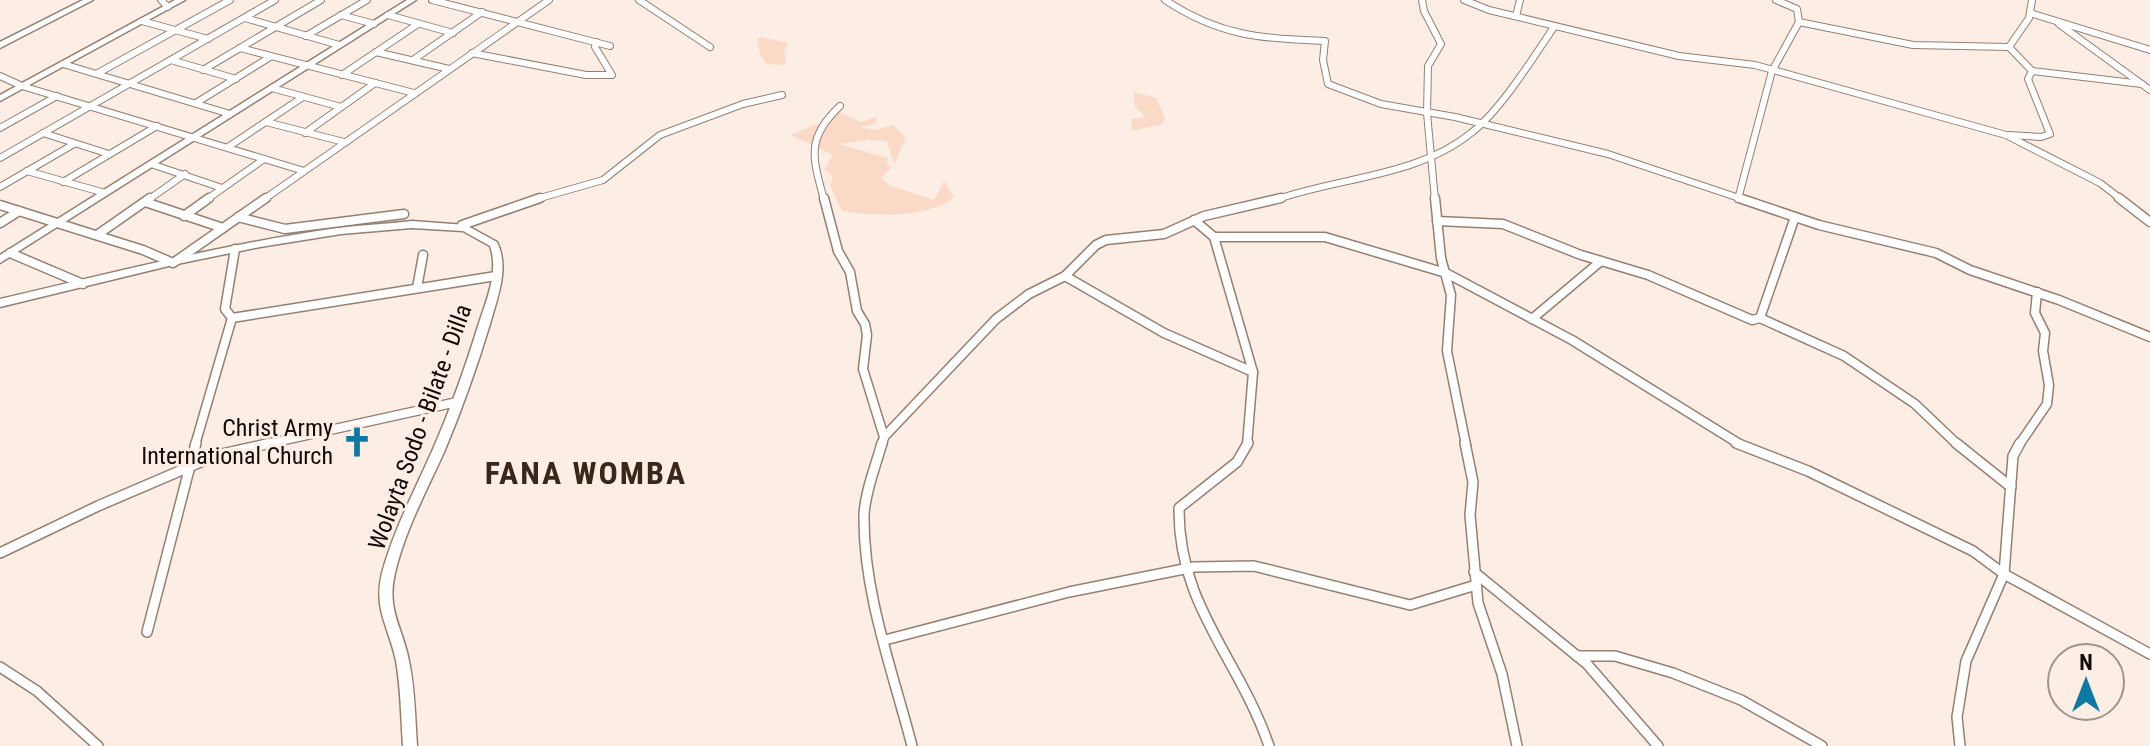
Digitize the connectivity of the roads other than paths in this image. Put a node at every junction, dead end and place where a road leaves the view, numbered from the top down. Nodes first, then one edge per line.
1 (89, 0) edge
2 (181, 0) edge
3 (230, 0) edge
4 (275, 0) edge
5 (321, 0) edge
6 (367, 0) edge
7 (412, 0) edge
8 (432, 0) edge
9 (457, 0) edge
10 (546, 0) edge
11 (639, 0) edge
12 (1165, 0) edge
13 (1422, 0) edge
14 (1464, 0) edge
15 (1520, 0) edge
16 (1776, 0) edge
17 (2032, 0) edge
18 (164, 4) edge
19 (450, 5) junction
20 (482, 12) junction
21 (2030, 13) junction
22 (341, 15) junction
23 (388, 15) junction
24 (1516, 16) junction
25 (245, 18) junction
26 (2052, 20) junction
27 (142, 21) junction
28 (519, 21) junction
29 (1799, 22) junction
30 (374, 24) junction
31 (418, 24) junction
32 (274, 27) junction
33 (1554, 27) junction
34 (177, 30) junction
35 (453, 33) junction
36 (305, 36) junction
37 (208, 39) junction
38 (596, 42) junction
39 (0, 45) edge
40 (339, 45) junction
41 (610, 46) dead end
42 (710, 47) dead end
43 (2009, 47) junction
44 (240, 48) junction
45 (2150, 50) edge
46 (376, 52) junction
47 (472, 53) junction
48 (270, 57) junction
49 (171, 60) junction
50 (413, 60) junction
51 (63, 64) junction
52 (306, 66) junction
53 (449, 69) junction
54 (203, 70) junction
55 (1772, 71) junction
56 (2032, 71) junction
57 (98, 73) junction
58 (342, 75) junction
59 (0, 76) edge
60 (236, 79) junction
61 (131, 83) junction
62 (375, 83) junction
63 (2143, 84) junction
64 (22, 86) junction
65 (272, 88) junction
66 (2150, 90) edge
67 (414, 93) junction
68 (782, 95) dead end
69 (57, 96) junction
70 (303, 97) junction
71 (0, 98) edge
72 (196, 103) junction
73 (91, 106) junction
74 (840, 106) dead end
75 (341, 107) junction
76 (1427, 113) junction
77 (230, 114) junction
78 (266, 122) junction
79 (1480, 124) junction
80 (157, 126) junction
81 (0, 128) edge
82 (43, 133) junction
83 (305, 133) junction
84 (2006, 135) junction
85 (194, 137) junction
86 (344, 142) junction
87 (74, 144) junction
88 (228, 147) junction
89 (109, 154) junction
90 (1431, 156) junction
91 (0, 158) edge
92 (264, 159) junction
93 (151, 164) junction
94 (27, 171) junction
95 (304, 171) junction
96 (185, 174) junction
97 (63, 182) junction
98 (0, 187) edge
99 (222, 188) junction
100 (105, 193) junction
101 (1738, 199) junction
102 (145, 202) junction
103 (0, 205) edge
104 (19, 211) junction
105 (404, 214) dead end
106 (184, 216) junction
107 (238, 217) junction
108 (1795, 217) junction
109 (1194, 220) junction
110 (1437, 221) junction
111 (2150, 222) edge
112 (0, 223) edge
113 (58, 223) junction
114 (462, 225) junction
115 (223, 228) junction
116 (97, 235) junction
117 (1214, 237) junction
118 (235, 249) junction
119 (10, 253) junction
120 (423, 255) dead end
121 (0, 260) edge
122 (1601, 261) junction
123 (173, 263) junction
124 (1446, 273) junction
125 (496, 276) junction
126 (1065, 276) junction
127 (84, 284) junction
128 (417, 288) junction
129 (2037, 292) junction
130 (0, 303) edge
131 (232, 318) junction
132 (1760, 318) junction
133 (1532, 319) junction
134 (2150, 337) edge
135 (1253, 372) junction
136 (457, 402) junction
137 (884, 437) junction
138 (192, 464) junction
139 (2011, 487) junction
140 (0, 553) edge
141 (1181, 566) junction
142 (1474, 572) junction
143 (2004, 574) junction
144 (1476, 585) junction
145 (147, 632) dead end
146 (885, 640) junction
147 (2150, 654) edge
148 (1577, 656) junction
149 (0, 667) edge
150 (98, 746) edge
151 (410, 746) edge
152 (912, 746) edge
153 (1269, 746) edge
154 (1517, 746) edge
155 (1658, 746) edge
156 (1822, 746) edge
157 (1960, 746) edge

1 - 39 main road
2 - 18 main road
3 - 34 street
4 - 25 street
5 - 32 street
6 - 22 street
7 - 23 main road
8 - 19 street
9 - 19 street
10 - 28 street
11 - 42 street
12 - 76 street
13 - 76 street
14 - 24 street
15 - 24 street
16 - 29 street
17 - 21 street
18 - 27 main road
19 - 20 street
20 - 28 street
20 - 35 street
21 - 26 street
21 - 43 street
22 - 30 street
22 - 36 street
23 - 30 main road
23 - 31 street
24 - 33 street
25 - 32 street
25 - 37 street
26 - 45 street
26 - 63 street
27 - 34 street
27 - 51 main road
28 - 38 street
28 - 47 street
29 - 43 street
29 - 55 street
30 - 40 main road
31 - 35 street
31 - 46 street
32 - 36 street
32 - 44 street
33 - 55 street
33 - 79 street
34 - 37 street
34 - 57 street
35 - 50 street
36 - 40 street
37 - 49 street
38 - 41 street
38 - 47 street
40 - 52 main road
43 - 56 street
44 - 48 street
44 - 54 street
46 - 50 street
46 - 58 street
47 - 53 street
48 - 52 street
48 - 60 street
49 - 54 street
49 - 61 street
50 - 53 street
51 - 57 street
51 - 64 main road
52 - 58 street
52 - 65 main road
53 - 67 street
54 - 60 street
55 - 84 street
55 - 101 street
56 - 63 street
56 - 84 street
57 - 61 street
58 - 62 street
59 - 64 street
60 - 72 street
61 - 72 street
61 - 73 street
62 - 67 street
62 - 75 street
63 - 66 street
64 - 69 street
64 - 71 main road
65 - 70 street
65 - 77 main road
67 - 86 street
68 - 114 street
69 - 73 street
69 - 81 street
70 - 75 street
70 - 78 street
72 - 77 street
73 - 80 street
73 - 82 street
74 - 137 street
75 - 83 street
76 - 79 street
76 - 90 street
77 - 85 main road
78 - 83 street
78 - 88 street
79 - 90 street
79 - 101 street
80 - 85 street
80 - 89 street
82 - 87 street
82 - 91 street
83 - 86 street
84 - 111 street
85 - 88 street
85 - 93 main road
86 - 95 street
87 - 89 street
87 - 94 street
88 - 92 street
89 - 97 street
90 - 109 street
90 - 110 street
92 - 95 street
92 - 99 street
93 - 96 street
93 - 100 main road
94 - 97 street
94 - 98 street
95 - 107 street
96 - 99 street
96 - 102 street
97 - 100 street
99 - 106 street
100 - 113 main road
101 - 108 street
102 - 106 street
102 - 116 street
103 - 104 street
104 - 112 street
104 - 113 street
105 - 107 street
106 - 115 street
107 - 115 street
108 - 129 street
108 - 132 street
109 - 117 street
109 - 126 street
110 - 122 street
110 - 124 street
113 - 116 street
113 - 119 main road
114 - 118 main road
114 - 125 main road, Wolayta Sodo - Bilate - Dilla
115 - 123 street
116 - 123 street
117 - 124 street
117 - 135 street
118 - 123 main road
118 - 131 street
119 - 121 main road
119 - 127 street
120 - 128 street
122 - 132 street
122 - 133 street
123 - 127 main road
124 - 133 street
124 - 142 street
125 - 128 street
125 - 136 main road, Wolayta Sodo - Bilate - Dilla
126 - 135 street
126 - 137 street
127 - 130 main road
128 - 131 street
129 - 134 street
129 - 139 street
131 - 138 street
132 - 139 street
133 - 143 street
135 - 141 street
136 - 138 street
136 - 151 main road, Wolayta Sodo - Bilate - Dilla
137 - 146 street
138 - 140 street
138 - 145 street
139 - 143 street
141 - 144 street
141 - 146 street
141 - 153 street
142 - 144 street
142 - 148 street
143 - 147 street
143 - 157 street
144 - 154 street
146 - 152 street
148 - 155 street
148 - 156 street
149 - 150 street

